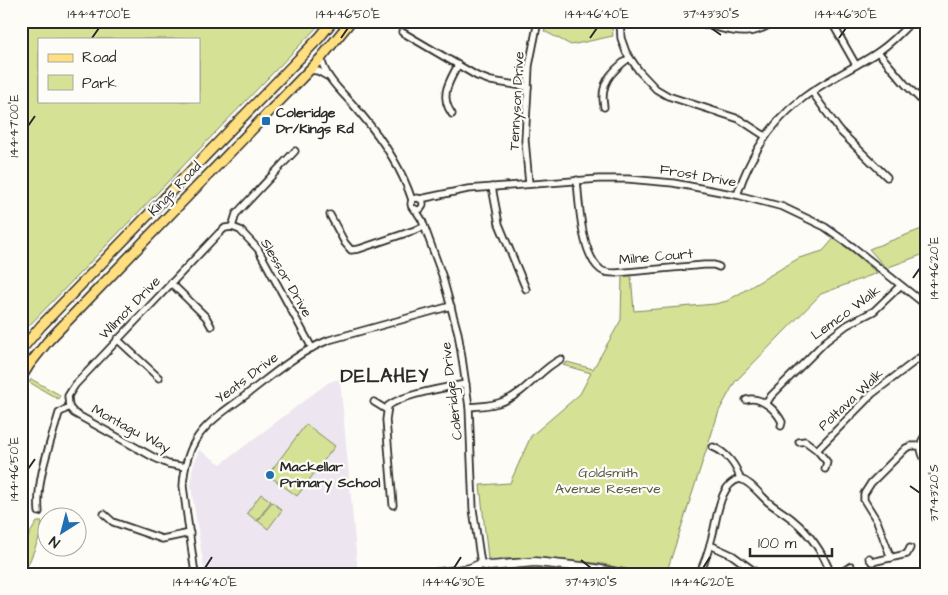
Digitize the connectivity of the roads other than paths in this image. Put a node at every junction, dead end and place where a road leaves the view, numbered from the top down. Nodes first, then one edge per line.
1 (333, 21) edge
2 (351, 21) edge
3 (620, 21) edge
4 (774, 21) edge
5 (831, 21) edge
6 (912, 21) edge
7 (536, 22) edge
8 (703, 24) dead end
9 (402, 32) dead end
10 (878, 52) junction
11 (321, 58) junction
12 (629, 58) junction
13 (458, 65) junction
14 (856, 65) junction
15 (309, 70) junction
16 (329, 77) junction
17 (528, 87) junction
18 (812, 92) junction
19 (927, 106) edge
20 (604, 108) dead end
21 (452, 114) dead end
22 (765, 136) junction
23 (295, 151) dead end
24 (887, 177) dead end
25 (577, 180) junction
26 (529, 184) junction
27 (492, 187) junction
28 (738, 195) junction
29 (418, 203) junction
30 (330, 215) dead end
31 (423, 223) junction
32 (232, 226) junction
33 (719, 267) dead end
34 (171, 283) junction
35 (900, 286) junction
36 (526, 289) dead end
37 (451, 306) junction
38 (927, 306) edge
39 (211, 326) dead end
40 (117, 340) junction
41 (312, 348) junction
42 (21, 350) edge
43 (927, 352) edge
44 (561, 359) dead end
45 (21, 378) edge
46 (159, 378) dead end
47 (466, 384) junction
48 (746, 400) dead end
49 (374, 402) dead end
50 (766, 404) junction
51 (69, 407) junction
52 (469, 407) junction
53 (386, 410) junction
54 (781, 426) dead end
55 (927, 434) edge
56 (798, 442) dead end
57 (920, 446) junction
58 (712, 447) dead end
59 (817, 450) junction
60 (927, 465) edge
61 (185, 467) junction
62 (825, 469) dead end
63 (740, 479) junction
64 (392, 505) dead end
65 (39, 508) edge
66 (104, 514) dead end
67 (190, 533) junction
68 (710, 545) junction
69 (910, 548) dead end
70 (869, 558) dead end
71 (891, 558) junction
72 (481, 564) junction
73 (851, 566) dead end
74 (21, 571) edge
75 (29, 574) edge
76 (196, 574) edge
77 (430, 574) edge
78 (625, 574) edge
79 (699, 574) edge
80 (758, 574) edge
81 (831, 574) edge
82 (839, 574) edge

1 - 42 main road, Kings Road
2 - 11 main road, Kings Road
3 - 12 street
4 - 8 street
5 - 14 street
6 - 10 street
7 - 17 street, Tennyson Drive
9 - 13 street
10 - 14 street
10 - 19 street
11 - 15 main road, Kings Road
11 - 16 street, Coleridge Drive
12 - 20 street
12 - 22 street
13 - 17 street
13 - 21 street
14 - 18 street
15 - 16 street
15 - 45 main road, Kings Road
16 - 29 street, Coleridge Drive
17 - 26 street, Tennyson Drive
18 - 22 street
18 - 24 street
22 - 28 street
23 - 32 street, Wilmot Drive
25 - 26 street, Frost Drive
25 - 28 street, Frost Drive
25 - 33 street, Milne Court
26 - 27 street, Frost Drive
27 - 29 street, Frost Drive
27 - 36 street
28 - 35 street, Frost Drive
29 - 31 street, Coleridge Drive
30 - 31 street
31 - 37 street, Coleridge Drive
32 - 34 street, Wilmot Drive
32 - 41 street, Slessor Drive
34 - 39 street
34 - 40 street, Wilmot Drive
35 - 38 street, Frost Drive
35 - 50 street, Lemco Walk
37 - 41 street, Yeats Drive
37 - 47 street, Coleridge Drive
40 - 46 street
40 - 51 street, Wilmot Drive
41 - 61 street, Yeats Drive
43 - 59 street, Poltava Walk
44 - 52 street
47 - 52 street, Coleridge Drive
47 - 53 street
48 - 50 street
49 - 53 street
50 - 54 street
51 - 61 street, Montagu Way
51 - 65 street, Wilmot Drive
52 - 72 street, Coleridge Drive
53 - 64 street
55 - 57 street
56 - 59 street, Poltava Walk
57 - 60 street
57 - 71 street
58 - 63 street
59 - 62 street, Poltava Walk
61 - 67 street, Yeats Drive
63 - 68 street
63 - 81 street
66 - 67 street
67 - 76 street, Yeats Drive
68 - 79 street
68 - 80 street
69 - 71 street
70 - 71 street
72 - 77 street
72 - 78 street
73 - 82 street
74 - 75 street

